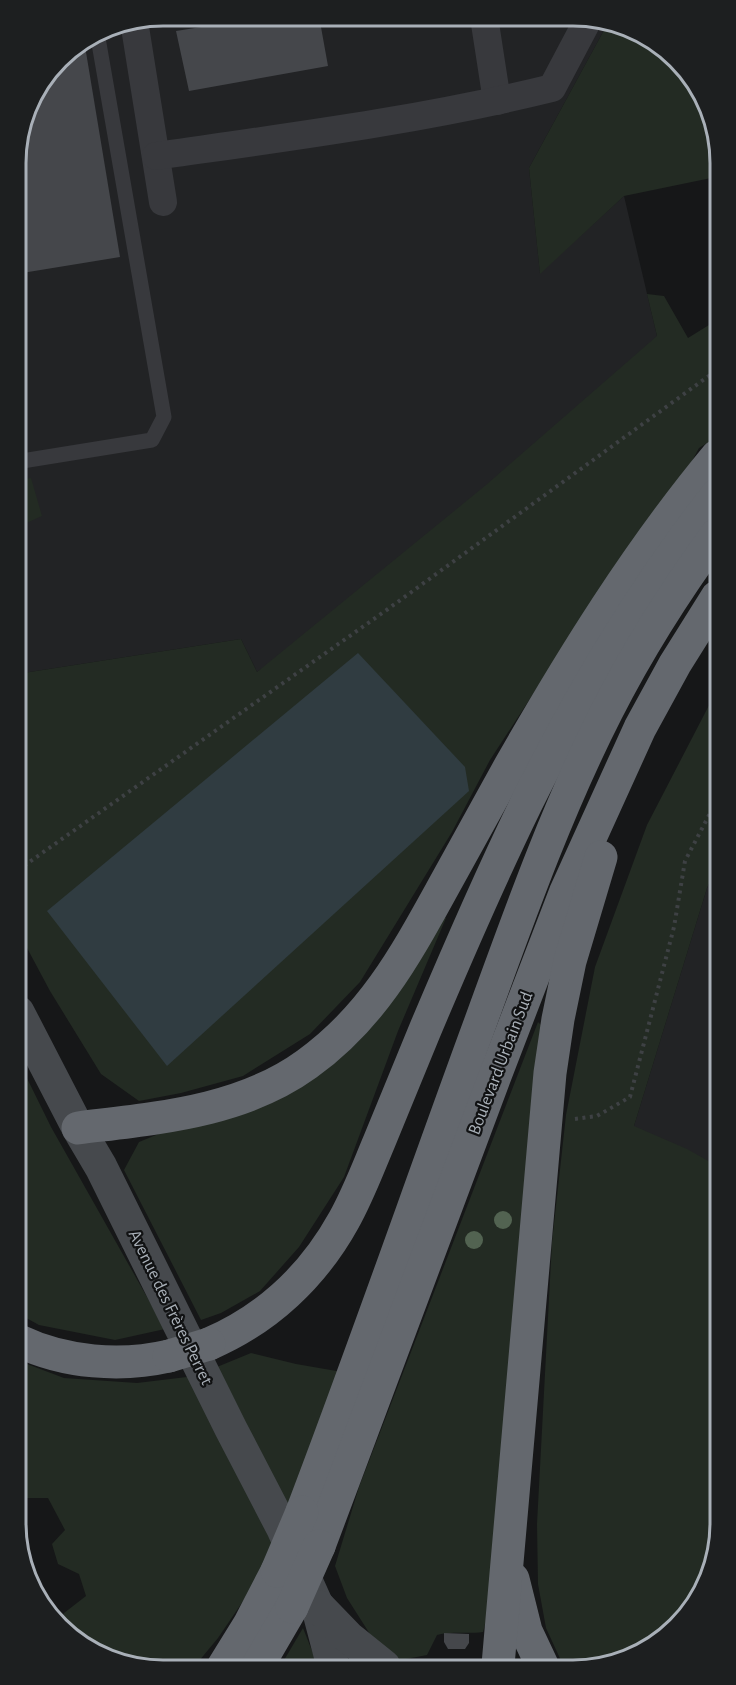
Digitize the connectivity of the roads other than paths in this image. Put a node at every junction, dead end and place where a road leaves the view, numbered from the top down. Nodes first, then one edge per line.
1 (485, 26) edge
2 (585, 26) edge
3 (135, 28) edge
4 (99, 42) edge
5 (497, 101) junction
6 (156, 156) junction
7 (163, 202) dead end
8 (26, 460) edge
9 (711, 464) edge
10 (711, 503) edge
11 (711, 543) edge
12 (711, 607) edge
13 (640, 728) junction
14 (25, 1026) edge
15 (78, 1128) junction
16 (25, 1343) edge
17 (507, 1555) junction
18 (304, 1606) junction
19 (227, 1660) edge
20 (262, 1660) edge
21 (330, 1660) edge
22 (377, 1660) edge
23 (498, 1660) edge
24 (540, 1660) edge

1 - 5 street
2 - 5 street
3 - 6 street
4 - 8 lane
5 - 6 street
6 - 7 street
9 - 15 highway
10 - 16 highway, bridge
11 - 19 highway, bridge
12 - 13 highway, Boulevard Urbain Sud
13 - 17 highway
13 - 18 highway, Boulevard Urbain Sud, bridge
14 - 15 main road, Avenue des Frères Perret
15 - 18 main road, Avenue des Frères Perret
17 - 23 highway
17 - 24 highway
18 - 20 highway, Boulevard Urbain Sud
18 - 21 main road
18 - 22 main road

